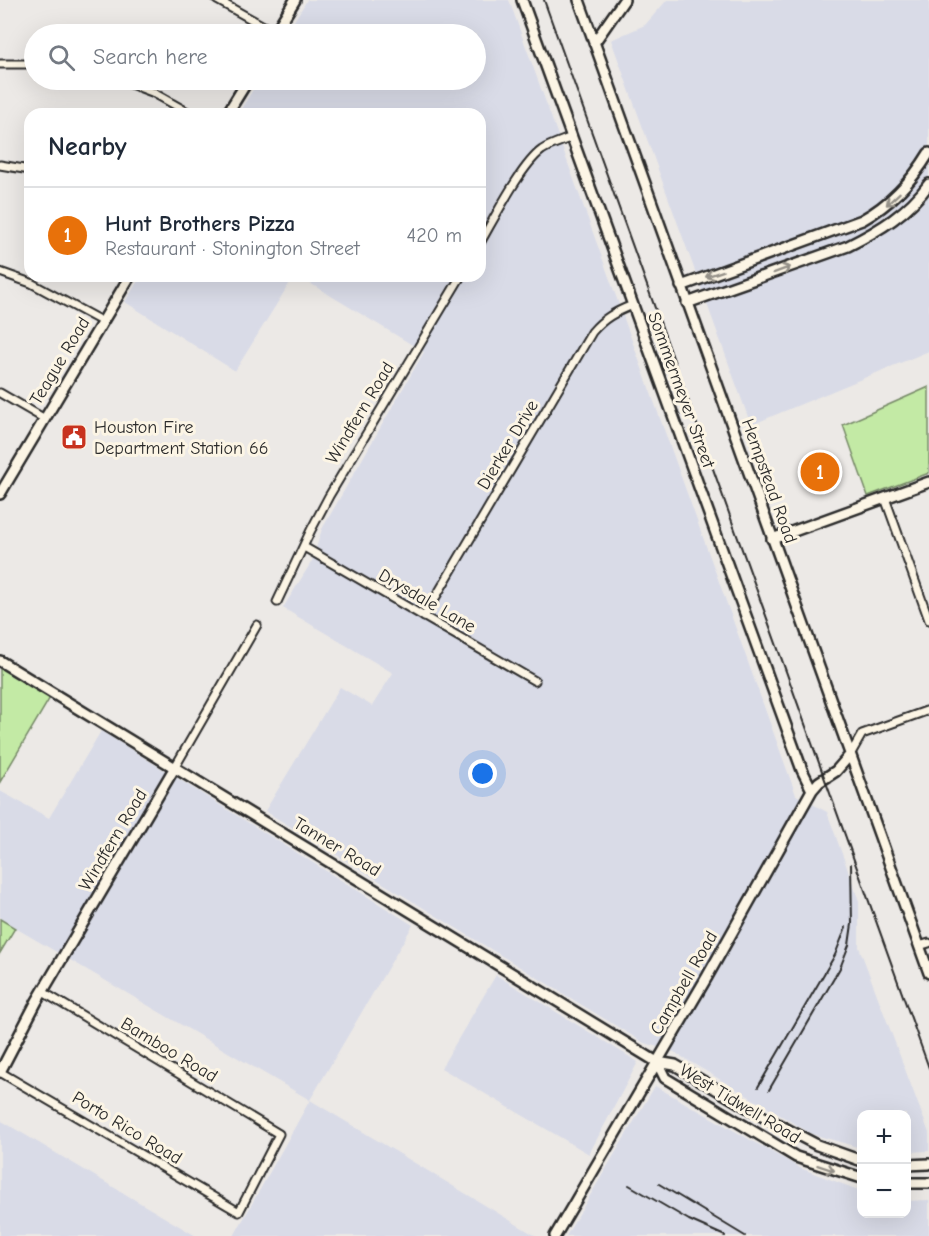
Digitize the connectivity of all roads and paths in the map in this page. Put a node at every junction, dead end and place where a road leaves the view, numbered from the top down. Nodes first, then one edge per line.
1 (217, 0) edge
2 (295, 0) edge
3 (522, 0) edge
4 (579, 0) edge
5 (624, 0) edge
6 (258, 24) edge
7 (281, 24) edge
8 (594, 43) junction
9 (0, 64) edge
10 (24, 64) edge
11 (147, 90) edge
12 (242, 90) edge
13 (181, 108) edge
14 (231, 108) edge
15 (573, 137) junction
16 (929, 153) edge
17 (0, 165) edge
18 (24, 169) edge
19 (909, 182) junction
20 (929, 184) edge
21 (922, 193) junction
22 (486, 233) edge
23 (824, 236) junction
24 (831, 252) junction
25 (0, 272) edge
26 (24, 281) edge
27 (28, 282) edge
28 (126, 282) edge
29 (457, 282) edge
30 (681, 286) junction
31 (687, 303) junction
32 (633, 305) junction
33 (103, 322) junction
34 (0, 393) edge
35 (45, 419) junction
36 (929, 482) edge
37 (0, 494) edge
38 (885, 498) junction
39 (772, 539) junction
40 (304, 547) junction
41 (277, 602) dead end
42 (424, 617) junction
43 (929, 620) edge
44 (257, 625) dead end
45 (0, 661) edge
46 (535, 681) dead end
47 (929, 710) edge
48 (850, 755) junction
49 (175, 767) junction
50 (812, 790) junction
51 (924, 945) edge
52 (929, 973) edge
53 (43, 992) junction
54 (657, 1062) junction
55 (0, 1072) edge
56 (762, 1116) junction
57 (753, 1131) junction
58 (857, 1160) edge
59 (929, 1164) edge
60 (911, 1165) edge
61 (857, 1177) edge
62 (911, 1183) edge
63 (929, 1183) edge
64 (239, 1212) joint
65 (555, 1236) edge

1 - 6 street
2 - 7 street
3 - 15 street, Sommermeyer Street
4 - 8 street, Hempstead Road
5 - 8 street
8 - 30 street, Hempstead Road
9 - 10 street
11 - 13 street
12 - 14 street
15 - 22 street
15 - 32 street, Sommermeyer Street
16 - 19 street
17 - 18 street
19 - 21 street
19 -> 23 street
20 - 21 street
21 - 24 street
23 - 24 street
23 -> 30 street
31 -> 24 street
25 - 26 street
27 - 33 street
28 - 33 street, Teague Road
29 - 40 street, Windfern Road
30 - 31 street, Hempstead Road
31 - 39 street, Hempstead Road
32 - 42 street, Dierker Drive
32 - 50 street, Sommermeyer Street
33 - 35 street, Teague Road
34 - 35 street
35 - 37 street, Teague Road
36 - 38 street
38 - 39 street
38 - 43 street
39 - 48 street, Hempstead Road
40 - 41 street, Windfern Road
40 - 42 street, Drysdale Lane
42 - 46 street, Drysdale Lane
44 - 49 street, Windfern Road
45 - 49 street, Tanner Road
47 - 48 street
48 - 50 street, Campbell Road
48 - 51 street, Hempstead Road
49 - 53 street, Windfern Road
49 - 54 street, Tanner Road
50 - 54 street, Campbell Road
51 - 52 street, Hempstead Road
53 - 55 street, Windfern Road
53 - 64 street, Bamboo Road
54 - 56 street, West Tidwell Road
54 - 57 street, West Tidwell Road
54 - 65 street, Campbell Road
55 - 64 street, Porto Rico Road
56 - 57 street
56 - 58 street, West Tidwell Road
57 -> 61 street, West Tidwell Road
59 - 60 street
62 - 63 street

